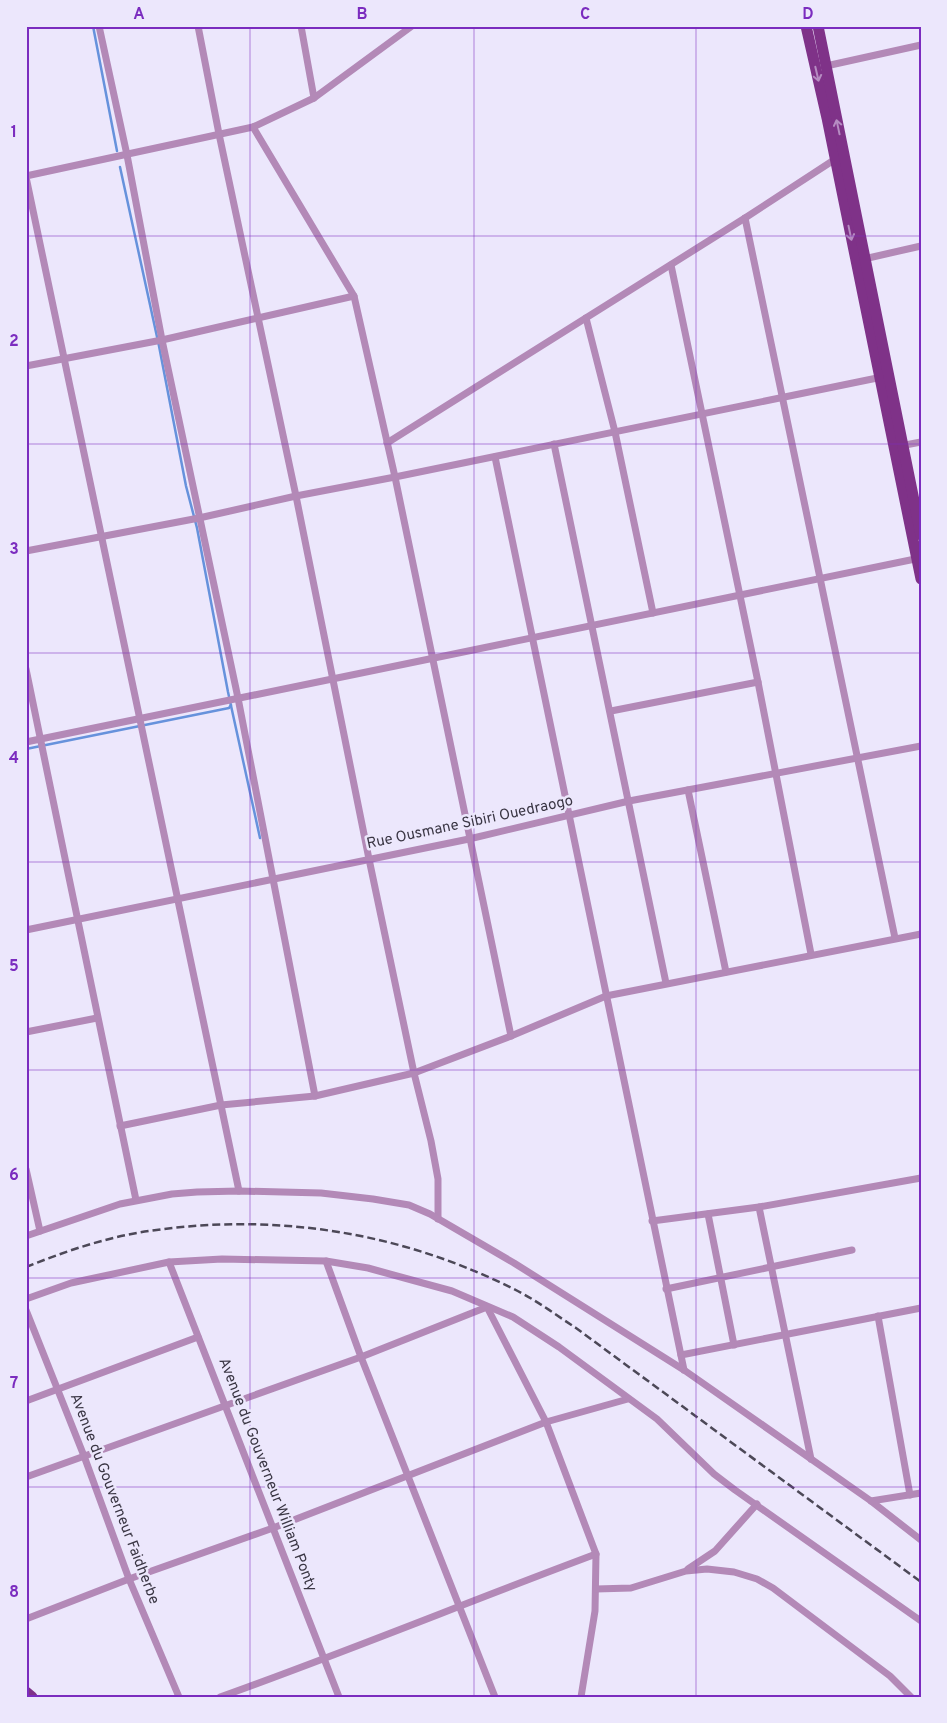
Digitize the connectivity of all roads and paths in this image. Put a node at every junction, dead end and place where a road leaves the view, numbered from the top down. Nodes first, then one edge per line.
1 (99, 26) edge
2 (198, 26) edge
3 (301, 26) edge
4 (412, 26) edge
5 (806, 26) edge
6 (818, 26) edge
7 (402, 30) edge
8 (921, 45) edge
9 (826, 66) junction
10 (314, 98) junction
11 (253, 127) junction
12 (219, 134) junction
13 (127, 154) junction
14 (840, 157) junction
15 (26, 177) edge
16 (745, 218) junction
17 (921, 246) edge
18 (861, 260) junction
19 (671, 265) junction
20 (354, 296) junction
21 (586, 318) junction
22 (259, 319) junction
23 (162, 340) junction
24 (65, 358) junction
25 (26, 366) edge
26 (885, 376) junction
27 (782, 397) junction
28 (702, 414) junction
29 (615, 432) junction
30 (921, 442) edge
31 (387, 443) junction
32 (554, 444) junction
33 (899, 447) junction
34 (495, 457) junction
35 (395, 477) junction
36 (296, 496) junction
37 (199, 518) junction
38 (921, 535) edge
39 (101, 536) junction
40 (26, 551) edge
41 (918, 558) edge
42 (819, 577) junction
43 (921, 579) edge
44 (738, 594) junction
45 (653, 612) junction
46 (592, 624) junction
47 (532, 637) junction
48 (433, 658) junction
49 (26, 669) edge
50 (332, 678) junction
51 (758, 682) junction
52 (238, 698) junction
53 (610, 711) junction
54 (140, 718) junction
55 (41, 739) junction
56 (26, 742) edge
57 (921, 746) edge
58 (857, 758) junction
59 (776, 774) junction
60 (688, 790) junction
61 (629, 801) junction
62 (570, 815) junction
63 (469, 839) junction
64 (369, 860) junction
65 (273, 879) junction
66 (178, 899) junction
67 (78, 919) junction
68 (26, 930) edge
69 (921, 934) edge
70 (895, 938) junction
71 (812, 954) junction
72 (726, 972) junction
73 (666, 983) junction
74 (606, 996) junction
75 (97, 1018) junction
76 (26, 1032) edge
77 (511, 1036) junction
78 (414, 1073) junction
79 (315, 1096) junction
80 (221, 1105) junction
81 (120, 1126) junction
82 (26, 1169) edge
83 (921, 1178) edge
84 (239, 1191) junction
85 (136, 1200) junction
86 (759, 1207) junction
87 (708, 1214) junction
88 (438, 1219) junction
89 (652, 1221) junction
90 (40, 1231) junction
91 (26, 1236) edge
92 (852, 1250) dead end
93 (326, 1261) junction
94 (169, 1262) junction
95 (772, 1267) junction
96 (720, 1278) junction
97 (666, 1289) junction
98 (26, 1299) edge
99 (487, 1307) junction
100 (921, 1308) edge
101 (26, 1310) edge
102 (878, 1316) junction
103 (785, 1335) junction
104 (198, 1336) junction
105 (734, 1345) junction
106 (681, 1355) junction
107 (361, 1357) junction
108 (684, 1370) junction
109 (58, 1389) junction
110 (628, 1399) junction
111 (26, 1400) edge
112 (225, 1406) junction
113 (546, 1422) junction
114 (84, 1456) junction
115 (811, 1458) junction
116 (408, 1476) junction
117 (26, 1477) edge
118 (921, 1493) edge
119 (910, 1495) junction
120 (871, 1501) junction
121 (757, 1504) junction
122 (273, 1528) junction
123 (921, 1540) edge
124 (596, 1554) junction
125 (686, 1571) junction
126 (129, 1579) junction
127 (596, 1589) junction
128 (459, 1606) junction
129 (26, 1619) edge
130 (921, 1621) edge
131 (324, 1660) junction
132 (26, 1692) edge
133 (32, 1697) edge
134 (179, 1697) edge
135 (220, 1697) edge
136 (339, 1697) edge
137 (495, 1697) edge
138 (580, 1697) edge
139 (911, 1697) edge

1 - 13 street
2 - 12 street
3 - 10 street
4 - 7 street
5 -> 14 main road
6 - 9 main road
7 - 10 street
8 - 9 street
14 -> 9 main road
10 - 11 street
11 - 12 street
11 - 20 street
12 - 13 street
12 - 22 street
13 - 15 street
13 - 23 street
14 - 16 street
14 - 18 main road
15 - 24 street
16 - 19 street
16 - 27 street
17 - 18 street
18 - 26 main road
19 - 21 street
19 - 28 street
20 - 22 street
20 - 31 street
21 - 29 street
21 - 31 street
22 - 23 street
22 - 36 street
23 - 24 street
23 - 37 street
24 - 25 street
24 - 39 street
26 - 27 street
26 - 33 main road
27 - 28 street
27 - 42 street
28 - 29 street
28 - 44 street
29 - 32 street
29 - 45 street
30 - 33 street
31 - 35 street
32 - 34 street
32 - 46 street
33 - 38 main road
33 - 41 main road
34 - 35 street
34 - 47 street
35 - 36 street
35 - 48 street
36 - 37 street
36 - 50 street
37 - 39 street
37 - 52 street
39 - 40 street
39 - 54 street
41 - 42 street
41 - 43 main road
42 - 44 street
42 - 58 street
44 - 45 street
44 - 51 street
45 - 46 street
46 - 47 street
46 - 53 street
47 - 48 street
47 - 62 street
48 - 50 street
48 - 63 street
49 - 55 street
50 - 52 street
50 - 64 street
51 - 53 street
51 - 59 street
52 - 54 street
52 - 65 street
53 - 61 street
54 - 55 street
54 - 66 street
55 - 56 street
55 - 67 street
57 - 58 street, Rue Ousmane Sibiri Ouedraogo
58 - 59 street, Rue Ousmane Sibiri Ouedraogo
58 - 70 street
59 - 60 street, Rue Ousmane Sibiri Ouedraogo
59 - 71 street
60 - 61 street, Rue Ousmane Sibiri Ouedraogo
60 - 72 street
61 - 62 street, Rue Ousmane Sibiri Ouedraogo
61 - 73 street
62 - 63 street, Rue Ousmane Sibiri Ouedraogo
62 - 74 street
63 - 64 street, Rue Ousmane Sibiri Ouedraogo
63 - 77 street
64 - 65 street, Rue Ousmane Sibiri Ouedraogo
64 - 78 street
65 - 66 street, Rue Ousmane Sibiri Ouedraogo
65 - 79 street
66 - 67 street, Rue Ousmane Sibiri Ouedraogo
66 - 80 street
67 - 68 street, Rue Ousmane Sibiri Ouedraogo
67 - 75 street
69 - 70 street
70 - 71 street
71 - 72 street
72 - 73 street
73 - 74 street
74 - 77 street
74 - 89 street
75 - 76 street
75 - 81 street
77 - 78 street
78 - 79 street
78 - 88 street
79 - 80 street
80 - 81 street
80 - 84 street
81 - 85 street
82 - 90 street
83 - 86 street
84 - 85 street
84 - 88 street
85 - 90 street
86 - 87 street
86 - 95 street
87 - 89 street
87 - 96 street
88 - 108 street
89 - 97 street
90 - 91 street
92 - 95 street
93 - 94 street
93 - 99 street
93 - 107 street
94 - 98 street
94 - 104 street, Avenue du Gouverneur William Ponty
95 - 96 street
95 - 103 street
96 - 97 street
96 - 105 street
97 - 106 street
99 - 107 street
99 - 110 street
99 - 113 street
100 - 102 street
101 - 109 street, Avenue du Gouverneur Faidherbe
102 - 103 street
102 - 119 street
103 - 105 street
103 - 115 street
104 - 109 street
104 - 112 street, Avenue du Gouverneur William Ponty
105 - 106 street
106 - 108 street
107 - 112 street
107 - 116 street
108 - 115 street
109 - 111 street
109 - 114 street, Avenue du Gouverneur Faidherbe
110 - 113 street
110 - 121 street
112 - 114 street
112 - 122 street, Avenue du Gouverneur William Ponty
113 - 116 street
113 - 124 street
114 - 117 street
114 - 126 street, Avenue du Gouverneur Faidherbe
115 - 120 street
116 - 122 street
116 - 128 street
118 - 119 street
119 - 120 street
120 - 123 street
121 - 125 street
121 - 130 street
122 - 126 street
122 - 131 street, Avenue du Gouverneur William Ponty
124 - 127 street
124 - 128 street
125 - 127 street
125 - 139 street
126 - 129 street
126 - 134 street, Avenue du Gouverneur Faidherbe
127 - 138 street
128 - 131 street
128 - 137 street
131 - 135 street
131 - 136 street, Avenue du Gouverneur William Ponty
132 - 133 main road

